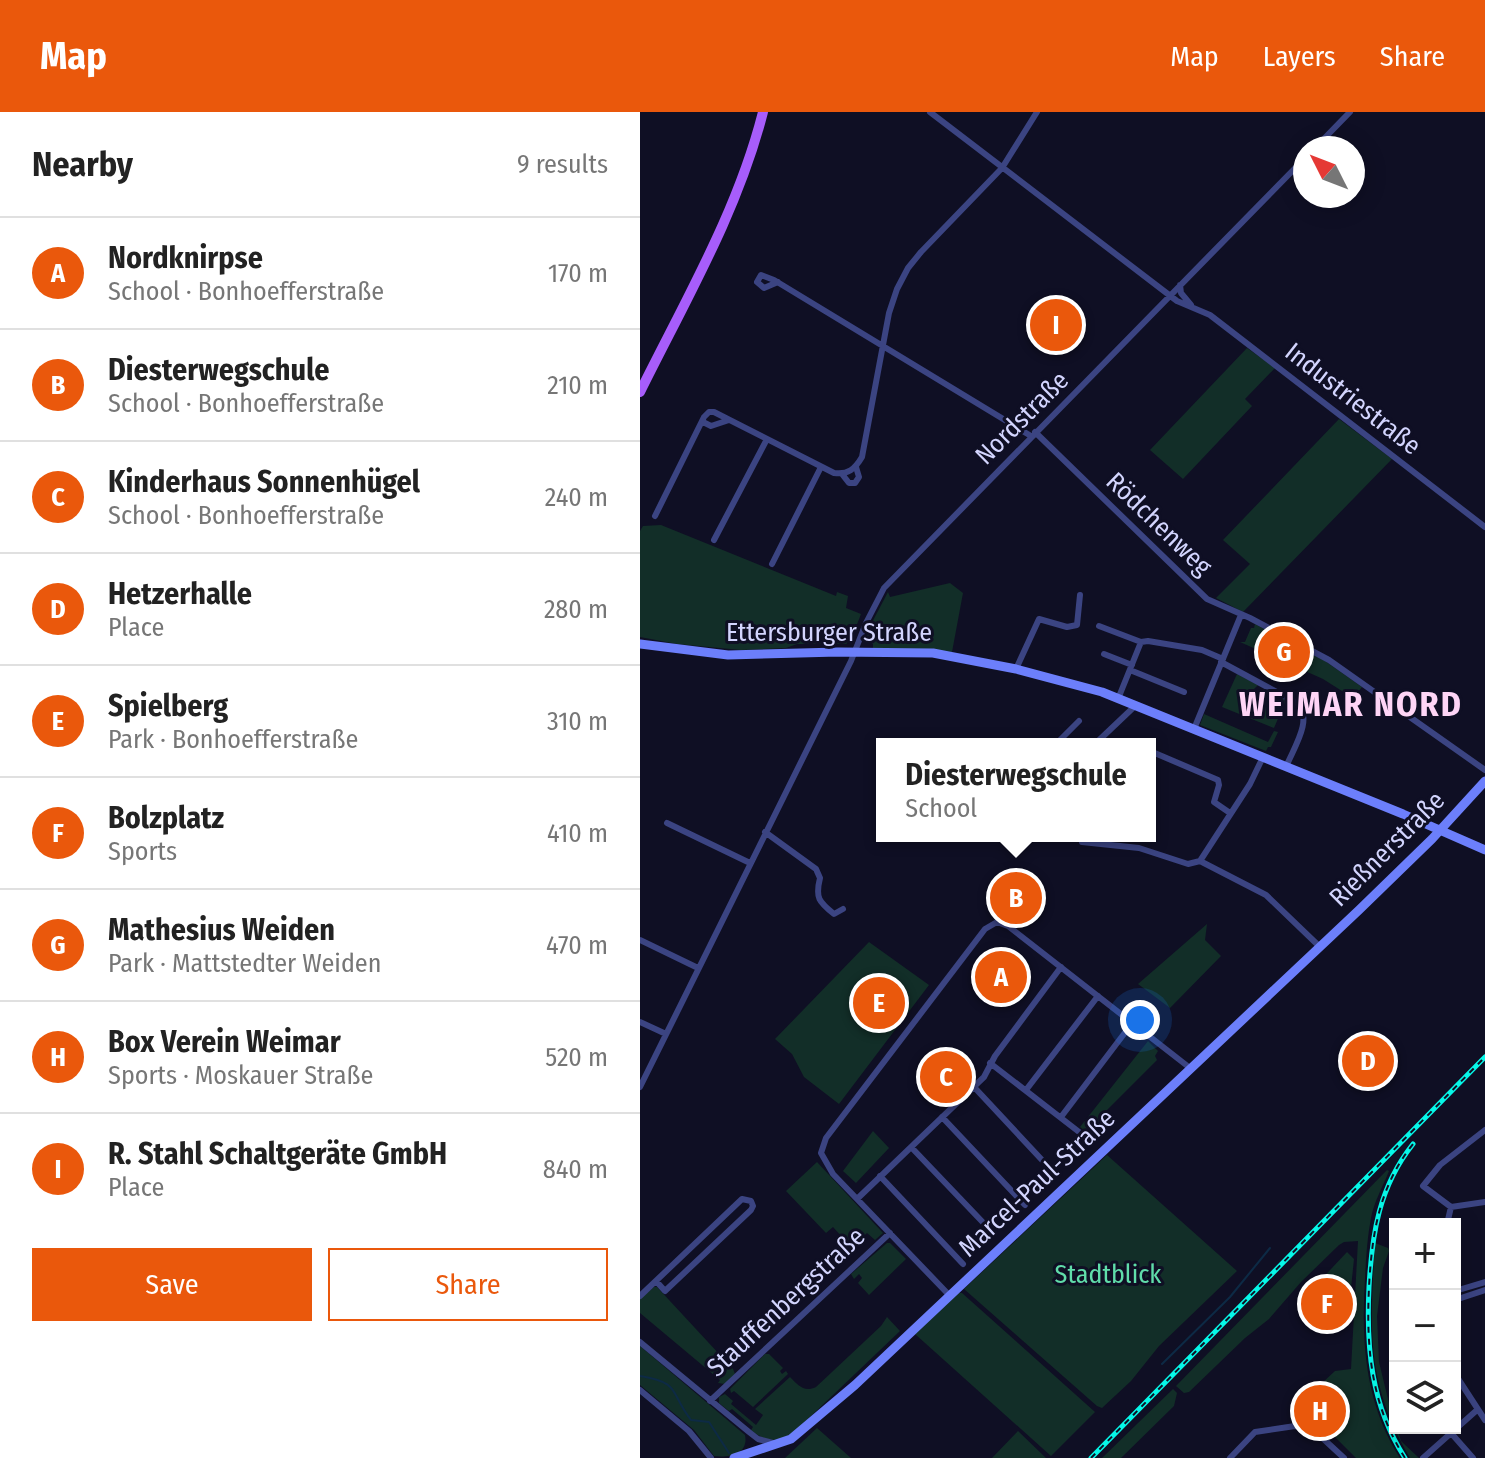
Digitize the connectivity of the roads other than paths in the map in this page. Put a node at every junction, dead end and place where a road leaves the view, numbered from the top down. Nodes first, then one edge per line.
1 (763, 112) edge
2 (930, 112) edge
3 (1037, 112) edge
4 (1350, 112) edge
5 (1327, 136) edge
6 (1002, 168) junction
7 (1293, 170) edge
8 (778, 282) dead end
9 (1180, 285) junction
10 (1170, 295) junction
11 (1194, 307) junction
12 (883, 347) junction
13 (640, 392) edge
14 (729, 420) junction
15 (703, 422) junction
16 (1033, 434) junction
17 (767, 439) junction
18 (821, 467) junction
19 (856, 467) junction
20 (842, 474) junction
21 (655, 516) dead end
22 (1485, 527) edge
23 (714, 540) dead end
24 (772, 564) dead end
25 (1080, 595) dead end
26 (1241, 615) junction
27 (1099, 626) dead end
28 (1141, 642) junction
29 (640, 644) edge
30 (855, 652) junction
31 (1104, 654) dead end
32 (1222, 661) junction
33 (1131, 668) junction
34 (1016, 669) junction
35 (1184, 692) dead end
36 (1118, 699) junction
37 (1135, 706) junction
38 (1079, 721) dead end
39 (1194, 729) junction
40 (1062, 738) edge
41 (1101, 738) edge
42 (1156, 754) edge
43 (1263, 757) junction
44 (1286, 767) junction
45 (1485, 770) edge
46 (1485, 781) edge
47 (1230, 813) junction
48 (667, 823) dead end
49 (1439, 829) junction
50 (765, 832) junction
51 (1082, 842) dead end
52 (1485, 850) edge
53 (1200, 861) junction
54 (750, 863) junction
55 (843, 909) dead end
56 (640, 940) edge
57 (1319, 946) junction
58 (1061, 967) junction
59 (698, 968) junction
60 (1098, 996) junction
61 (640, 1022) edge
62 (1133, 1022) junction
63 (666, 1034) junction
64 (990, 1063) junction
65 (1190, 1068) junction
66 (640, 1087) edge
67 (974, 1087) junction
68 (1026, 1090) junction
69 (942, 1117) junction
70 (1061, 1117) junction
71 (1482, 1132) edge
72 (1092, 1142) dead end
73 (1485, 1143) edge
74 (911, 1147) junction
75 (1056, 1175) dead end
76 (880, 1176) junction
77 (857, 1199) junction
78 (1485, 1202) edge
79 (1025, 1205) dead end
80 (1451, 1207) junction
81 (1448, 1218) edge
82 (890, 1233) junction
83 (994, 1234) dead end
84 (963, 1264) dead end
85 (656, 1281) junction
86 (1485, 1282) edge
87 (1458, 1290) edge
88 (1485, 1290) edge
89 (640, 1296) edge
90 (950, 1296) junction
91 (1461, 1298) edge
92 (640, 1342) edge
93 (1461, 1386) edge
94 (640, 1390) edge
95 (710, 1401) junction
96 (1477, 1410) junction
97 (1485, 1420) edge
98 (1461, 1424) edge
99 (749, 1432) junction
100 (1450, 1434) edge
101 (1452, 1434) edge
102 (779, 1443) junction
103 (748, 1455) junction
104 (711, 1458) edge
105 (734, 1458) edge
106 (1230, 1458) edge
107 (1344, 1458) edge
108 (1423, 1458) edge
109 (1473, 1458) edge

1 - 13 main road
2 - 6 street, Industriestraße
3 - 6 street
4 - 5 street
6 - 10 street, Industriestraße
6 - 12 street
7 - 9 street, Nordstraße
8 - 12 street, Rödchenweg
9 - 10 street, Nordstraße
9 - 11 street, Industriestraße
10 - 11 street, Industriestraße
10 - 16 street, Nordstraße
11 - 22 street, Industriestraße
12 - 16 street, Rödchenweg
12 - 19 street
14 - 15 street
14 - 15 street
14 - 17 street
15 - 21 street
16 - 26 street, Rödchenweg
16 - 30 street, Nordstraße
17 - 18 street
17 - 23 street
18 - 20 street
18 - 24 street
19 - 20 street
19 - 20 street
25 - 34 street
26 - 32 street
26 - 45 street, Rödchenweg
27 - 28 street
28 - 32 street
28 - 33 street
29 - 30 street, Ettersburger Straße
30 - 34 street, Ettersburger Straße
30 - 50 street, Nordstraße
31 - 33 street
32 - 39 street
32 - 44 street
33 - 35 street
33 - 36 street
34 - 36 street, Ettersburger Straße
36 - 37 street, Ettersburger Straße
37 - 39 street, Ettersburger Straße
37 - 41 street
38 - 40 street
39 - 43 street, Ettersburger Straße
42 - 47 street
43 - 44 street, Ettersburger Straße
43 - 47 street
44 - 49 street, Ettersburger Straße
46 - 49 street, Rießnerstraße
47 - 53 street
48 - 54 street
49 - 52 street, Ettersburger Straße
49 - 57 street, Rießnerstraße
50 - 54 street, Nordstraße
50 - 55 street
51 - 53 street
53 - 57 street
54 - 59 street, Nordstraße
56 - 59 street
57 - 65 street, Marcel-Paul-Straße
58 - 60 street
58 - 64 street
58 - 77 street
59 - 63 street, Nordstraße
60 - 62 street
60 - 68 street
61 - 63 street
62 - 65 street
62 - 70 street
63 - 66 street, Nordstraße
64 - 67 street
64 - 68 street
65 - 90 street, Marcel-Paul-Straße
67 - 69 street
67 - 75 street, Marcel-Paul-Straße
68 - 70 street
69 - 74 street
69 - 79 street, Marcel-Paul-Straße
70 - 72 street
71 - 73 street
71 - 80 street
74 - 76 street
74 - 83 street, Marcel-Paul-Straße
76 - 77 street
76 - 84 street, Marcel-Paul-Straße
77 - 82 street
78 - 80 street
80 - 81 street
82 - 90 street
82 - 95 street, Stauffenbergstraße
85 - 85 street
85 - 89 street
86 - 87 street
88 - 91 street
90 - 102 street, Marcel-Paul-Straße
92 - 95 street
93 - 96 street
94 - 104 street
95 - 99 street
96 - 97 street
96 - 98 street
99 - 102 street
99 - 103 street
100 - 108 street
101 - 109 street
102 - 103 street, Marcel-Paul-Straße
103 - 105 street, Marcel-Paul-Straße
106 - 107 street

